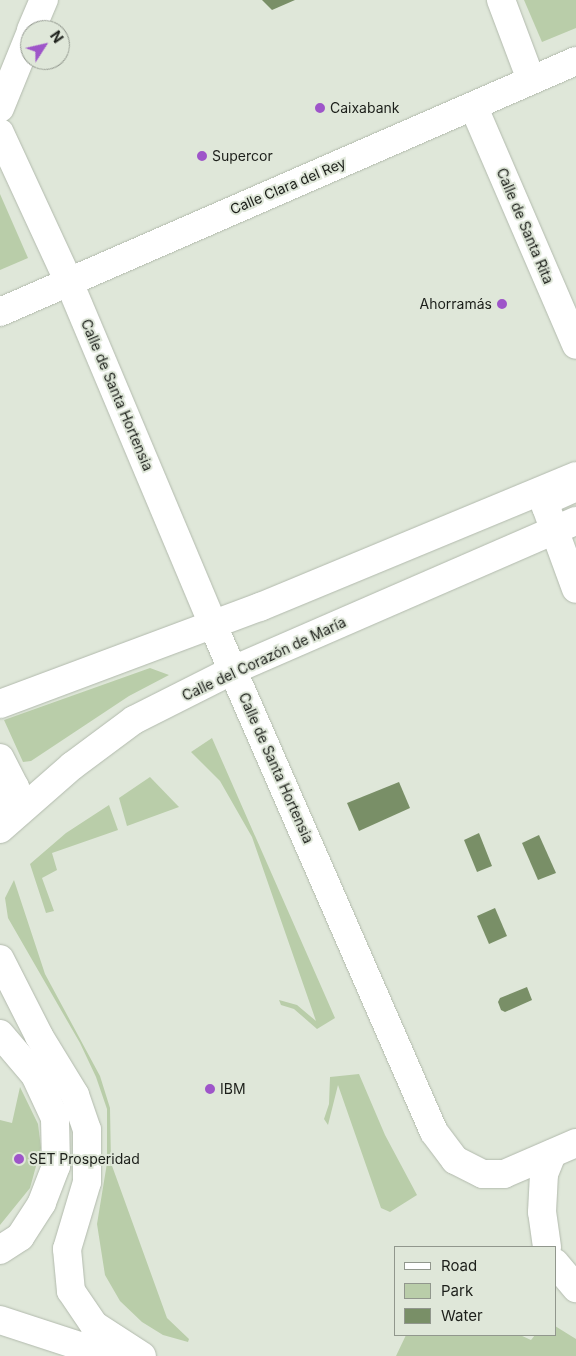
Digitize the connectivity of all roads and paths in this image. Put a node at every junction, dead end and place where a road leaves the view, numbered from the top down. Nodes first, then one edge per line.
1 (44, 0) edge
2 (500, 0) edge
3 (36, 20) edge
4 (20, 59) edge
5 (576, 61) edge
6 (532, 80) junction
7 (476, 105) junction
8 (0, 108) edge
9 (0, 133) edge
10 (69, 282) junction
11 (0, 312) edge
12 (576, 346) edge
13 (576, 476) edge
14 (576, 488) edge
15 (564, 526) edge
16 (576, 589) edge
17 (212, 623) junction
18 (233, 670) junction
19 (0, 704) edge
20 (0, 758) edge
21 (0, 829) edge
22 (0, 959) edge
23 (0, 1034) edge
24 (576, 1143) edge
25 (552, 1154) junction
26 (546, 1246) edge
27 (0, 1250) edge
28 (556, 1264) edge
29 (576, 1288) edge
30 (0, 1320) edge
31 (110, 1356) edge
32 (142, 1356) edge

1 - 3 street
2 - 6 street
4 - 8 street
5 - 6 street, Calle Clara del Rey
6 - 7 street, Calle Clara del Rey
7 - 10 street, Calle Clara del Rey
7 - 12 street, Calle de Santa Rita
9 - 10 street, Calle de Santa Hortensia
10 - 11 street, Calle Clara del Rey
10 - 17 street, Calle de Santa Hortensia
13 - 17 street
14 - 15 street
15 - 16 street
15 - 18 street, Calle del Corazón de María
17 - 18 street, Calle de Santa Hortensia
17 - 19 street
18 - 21 street, Calle del Corazón de María
18 - 25 street, Calle de Santa Hortensia
20 - 21 street, Calle del Corazón de María
22 - 32 street
23 - 27 street
24 - 25 street, Calle de Santa Hortensia
25 - 26 street
28 - 29 street
30 - 31 street

